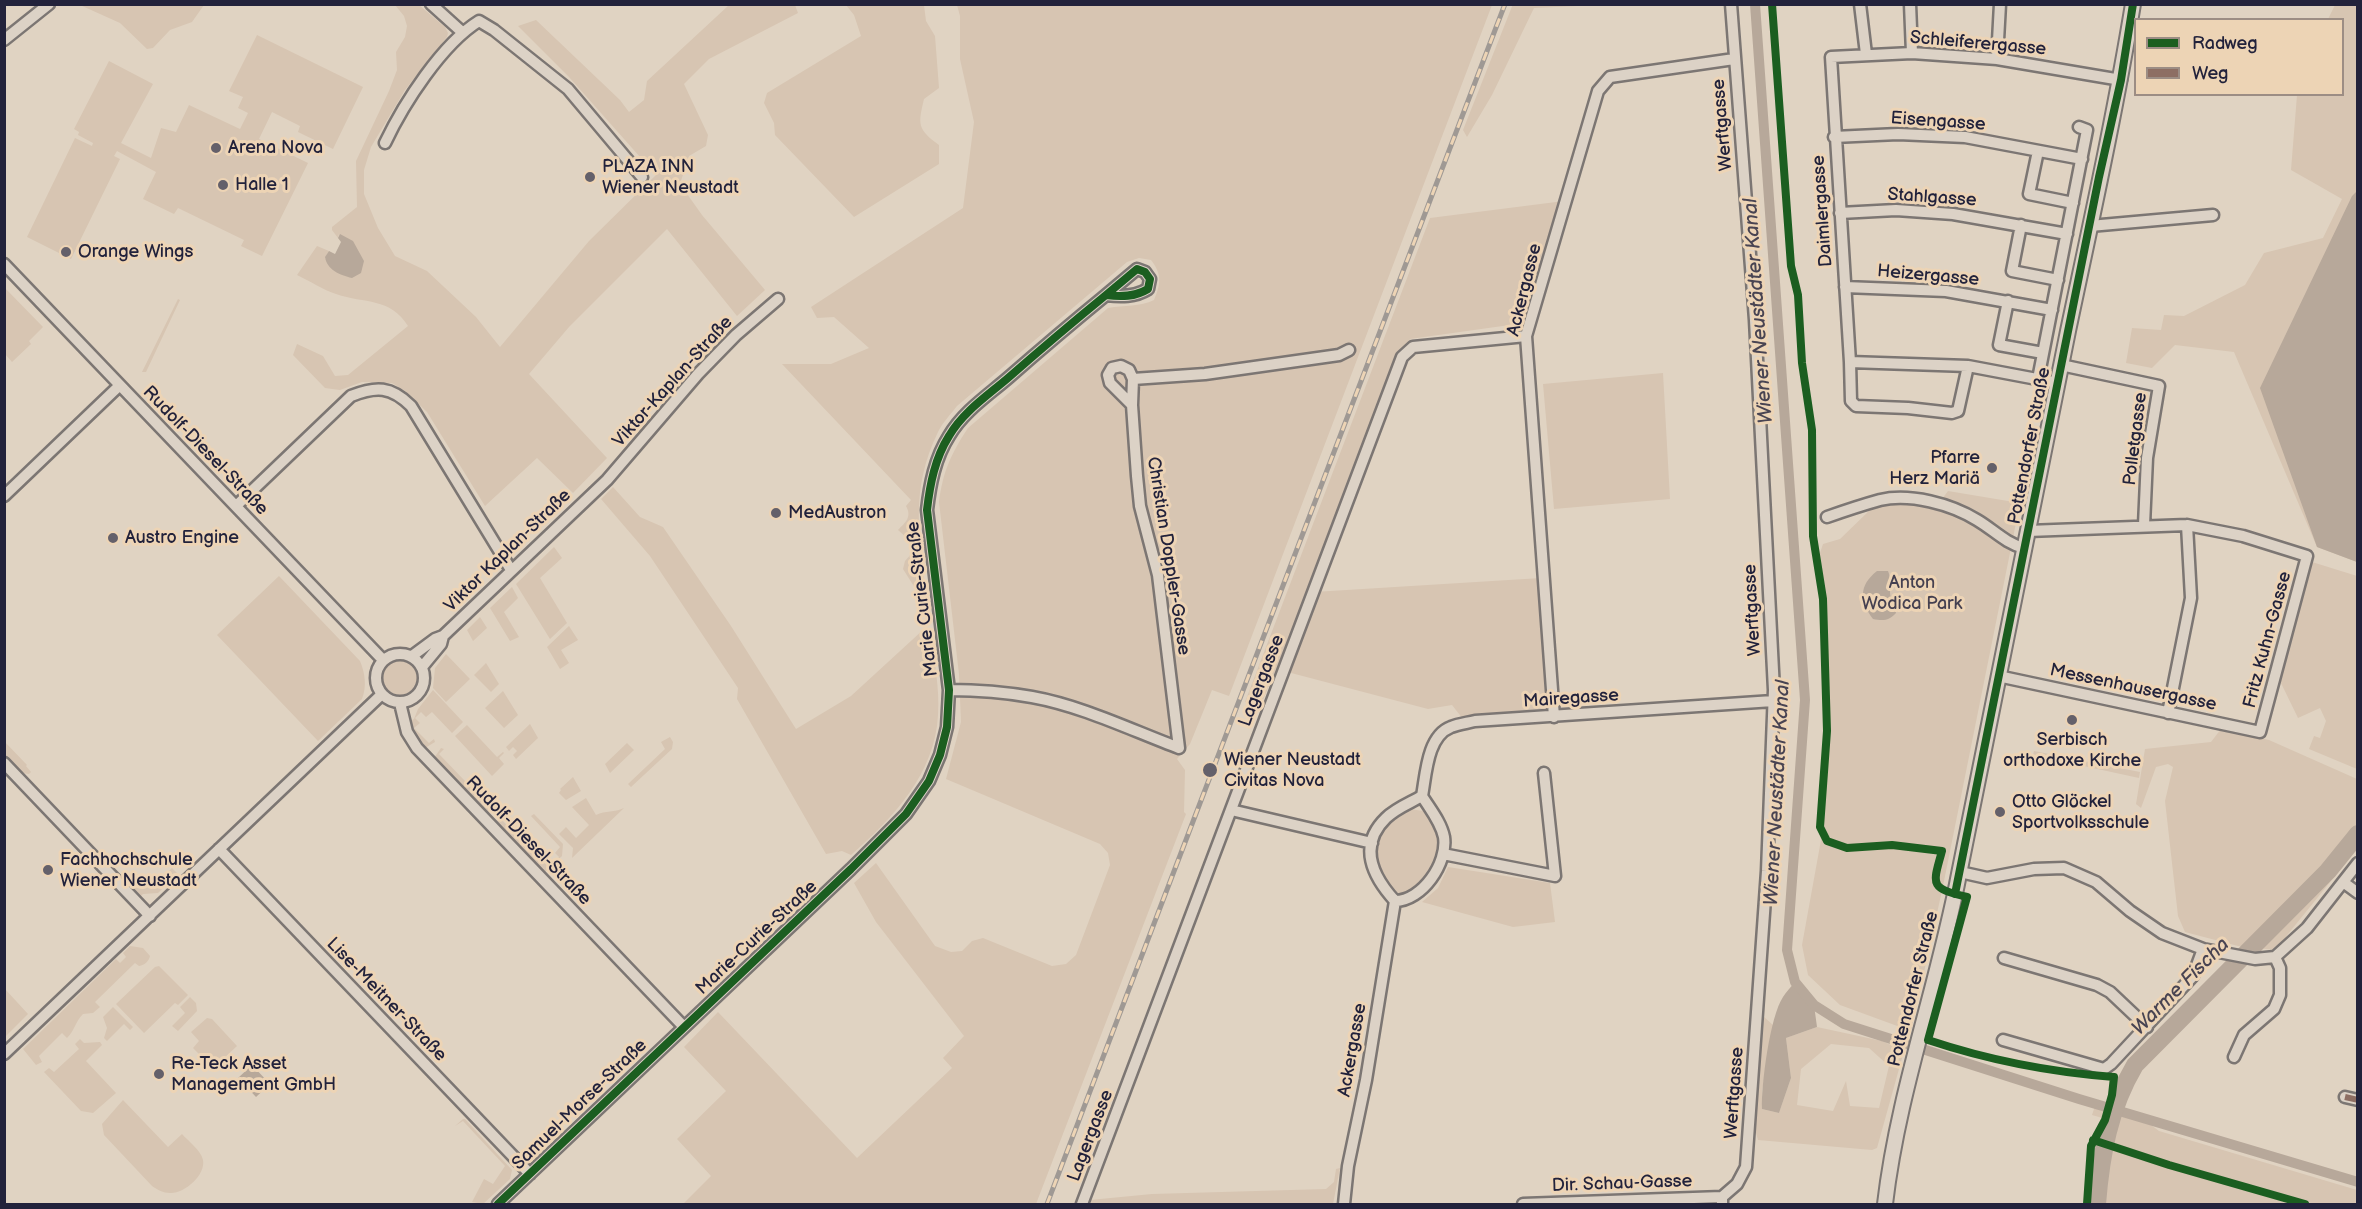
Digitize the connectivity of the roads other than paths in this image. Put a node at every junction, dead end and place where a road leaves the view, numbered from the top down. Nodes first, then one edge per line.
1 (49, 4) edge
2 (431, 4) edge
3 (1731, 4) edge
4 (1860, 4) edge
5 (1910, 4) edge
6 (2000, 4) edge
7 (2133, 4) edge
8 (462, 32) junction
9 (4, 40) edge
10 (1912, 53) junction
11 (1866, 54) junction
12 (1831, 57) joint
13 (1734, 59) junction
14 (1997, 59) junction
15 (2121, 80) junction
16 (2079, 127) dead end
17 (1834, 136) junction
18 (385, 143) dead end
19 (2038, 151) junction
20 (2082, 159) junction
21 (642, 177) dead end
22 (2073, 203) junction
23 (1840, 213) junction
24 (2213, 215) dead end
25 (2021, 225) junction
26 (2090, 226) junction
27 (2067, 234) junction
28 (4, 264) edge
29 (2058, 280) junction
30 (1845, 287) junction
31 (1106, 295) dead end
32 (778, 298) dead end
33 (2008, 301) junction
34 (2052, 310) junction
35 (1526, 336) junction
36 (1350, 350) dead end
37 (2043, 353) junction
38 (1850, 362) junction
39 (2061, 365) junction
40 (1968, 366) junction
41 (1133, 379) junction
42 (2038, 379) junction
43 (2058, 383) junction
44 (120, 386) junction
45 (1132, 405) junction
46 (595, 491) joint
47 (4, 496) edge
48 (237, 506) junction
49 (1827, 517) dead end
50 (2144, 525) junction
51 (2187, 525) junction
52 (2028, 531) junction
53 (2024, 548) junction
54 (511, 570) junction
55 (383, 660) junction
56 (417, 661) junction
57 (1998, 676) junction
58 (949, 690) junction
59 (382, 694) junction
60 (1773, 701) junction
61 (400, 702) junction
62 (2168, 713) junction
63 (1554, 717) junction
64 (2260, 732) joint
65 (4, 763) edge
66 (1544, 773) dead end
67 (1422, 796) junction
68 (1231, 810) junction
69 (1372, 843) junction
70 (219, 849) junction
71 (1443, 854) junction
72 (2358, 863) edge
73 (851, 869) joint
74 (1960, 872) junction
75 (2343, 882) junction
76 (2358, 893) edge
77 (1395, 901) junction
78 (150, 915) junction
79 (2202, 949) junction
80 (2275, 957) junction
81 (2004, 958) dead end
82 (2147, 1027) junction
83 (684, 1028) junction
84 (2003, 1040) dead end
85 (4, 1054) edge
86 (2234, 1057) dead end
87 (2345, 1097) dead end
88 (2358, 1100) edge
89 (530, 1174) junction
90 (1722, 1201) edge
91 (498, 1204) edge
92 (1082, 1204) edge
93 (1344, 1204) edge
94 (1523, 1204) edge
95 (1885, 1204) edge

1 - 9 street
2 - 8 street
3 - 13 street, Werftgasse
4 - 11 street
5 - 10 street
6 - 14 street
7 - 15 main road, Pottendorfer Straße
8 - 18 street
8 - 21 street
10 - 11 street, Schleiferergasse
10 - 14 street, Schleiferergasse
11 - 12 street, Schleiferergasse
12 - 17 street, Daimlergasse
13 - 35 street, Ackergasse
13 - 60 street, Werftgasse
14 - 15 street, Schleiferergasse
15 - 26 main road, Pottendorfer Straße
16 - 20 street, Pottendorfer Straße
17 - 19 street, Eisengasse
17 - 23 street, Daimlergasse
19 - 20 street, Eisengasse
19 - 22 street
20 - 22 street, Pottendorfer Straße
22 - 27 street, Pottendorfer Straße
23 - 25 street, Stahlgasse
23 - 30 street, Daimlergasse
24 - 26 street
25 - 27 street, Stahlgasse
25 - 29 street
26 - 39 main road, Pottendorfer Straße
27 - 29 street, Pottendorfer Straße
28 - 44 street, Rudolf-Diesel-Straße
29 - 34 street, Pottendorfer Straße
30 - 33 street, Heizergasse
30 - 38 street, Daimlergasse
31 - 58 street, Marie Curie-Straße
32 - 46 street, Viktor-Kaplan-Straße
33 - 34 street, Heizergasse
33 - 37 street
34 - 37 street, Pottendorfer Straße
35 - 63 street, Ackergasse
35 - 68 street, Lagergasse
36 - 41 street
37 - 42 street, Pottendorfer Straße
38 - 40 street
38 - 40 street, Daimlergasse
39 - 43 main road, Pottendorfer Straße
39 - 50 street, Polletgasse
40 - 42 street
41 - 45 street, Christian Doppler-Gasse
41 - 45 street
42 - 43 street
43 - 52 main road, Pottendorfer Straße
44 - 47 street
44 - 48 street, Rudolf-Diesel-Straße
45 - 58 street, Christian Doppler-Gasse
46 - 54 street, Viktor Kaplan-Straße
48 - 54 street
48 - 55 street, Rudolf-Diesel-Straße
49 - 53 street
50 - 51 street
50 - 52 street
51 - 62 street
51 - 64 street, Fritz Kuhn-Gasse
52 - 53 main road, Pottendorfer Straße
53 - 57 main road, Pottendorfer Straße
54 - 56 street, Viktor Kaplan-Straße
55 - 56 street
55 - 59 street
56 - 61 street
57 - 62 street, Messenhausergasse
57 - 74 main road, Pottendorfer Straße
58 - 73 street, Marie Curie-Straße
59 - 61 street
59 - 70 street
60 - 63 street, Mairegasse
60 - 90 street, Werftgasse
61 - 83 street, Rudolf-Diesel-Straße
62 - 64 street, Messenhausergasse
63 - 67 street, Mairegasse
65 - 78 street
66 - 71 street
67 - 69 street
67 - 71 street
68 - 69 street
68 - 92 street, Lagergasse
69 - 77 street
70 - 78 street
70 - 89 street, Lise-Meitner-Straße
71 - 77 street
72 - 75 street
73 - 83 street, Marie-Curie-Straße
74 - 79 street
74 - 95 main road, Pottendorfer Straße
75 - 76 street
75 - 80 street
77 - 93 street, Ackergasse
78 - 85 street
79 - 80 street
79 - 82 street
80 - 86 street
81 - 82 street
82 - 84 street
83 - 89 street, Samuel-Morse-Straße
87 - 88 street
89 - 91 street, Samuel-Morse-Straße
90 - 94 street, Dir. Schau-Gasse

